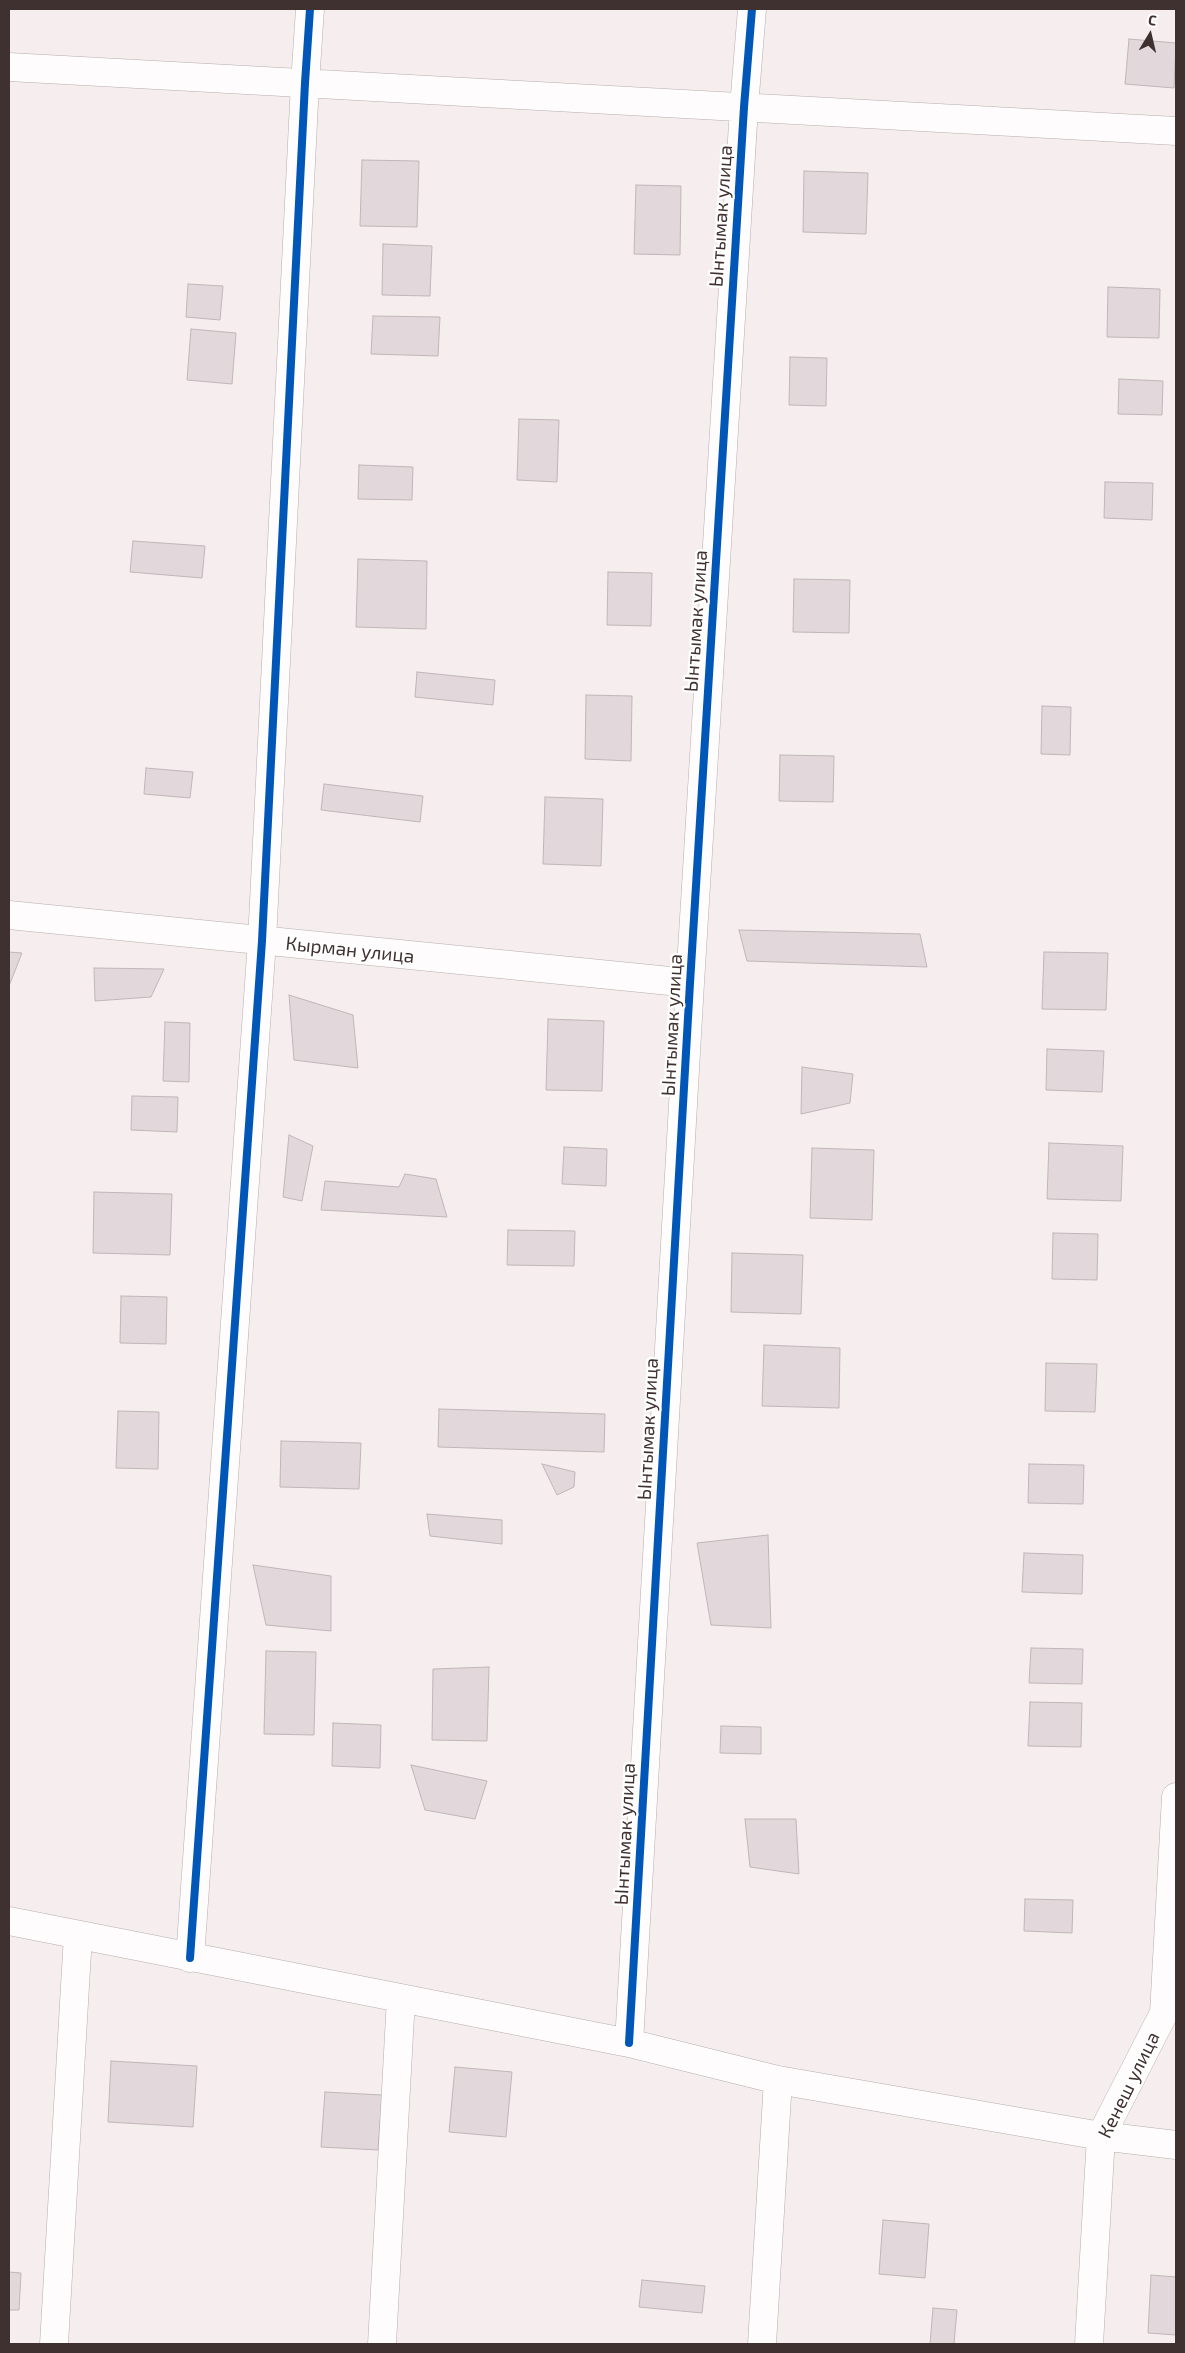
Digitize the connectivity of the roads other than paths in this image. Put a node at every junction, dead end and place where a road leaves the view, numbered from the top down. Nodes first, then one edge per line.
1 (310, 9) edge
2 (752, 9) edge
3 (9, 67) edge
4 (304, 83) junction
5 (744, 107) junction
6 (1176, 131) edge
7 (9, 915) edge
8 (262, 941) junction
9 (690, 983) junction
10 (1176, 1797) edge
11 (9, 1921) edge
12 (78, 1935) junction
13 (190, 1958) junction
14 (400, 1998) junction
15 (629, 2043) junction
16 (778, 2080) junction
17 (1101, 2136) junction
18 (1176, 2145) edge
19 (54, 2344) edge
20 (382, 2344) edge
21 (762, 2344) edge
22 (1089, 2344) edge

1 - 4 street
2 - 5 street, Ынтымак улица
3 - 4 street
4 - 5 street
4 - 8 street
5 - 6 street
5 - 9 street, Ынтымак улица
7 - 8 street, Кырман улица
8 - 9 street, Кырман улица
8 - 13 street
9 - 15 street, Ынтымак улица
10 - 17 street, Кенеш улица
11 - 12 street
12 - 13 street
12 - 19 street
13 - 14 street
14 - 15 street
14 - 20 street
15 - 16 street
16 - 17 street
16 - 21 street
17 - 18 street
17 - 22 street, Кенеш улица

